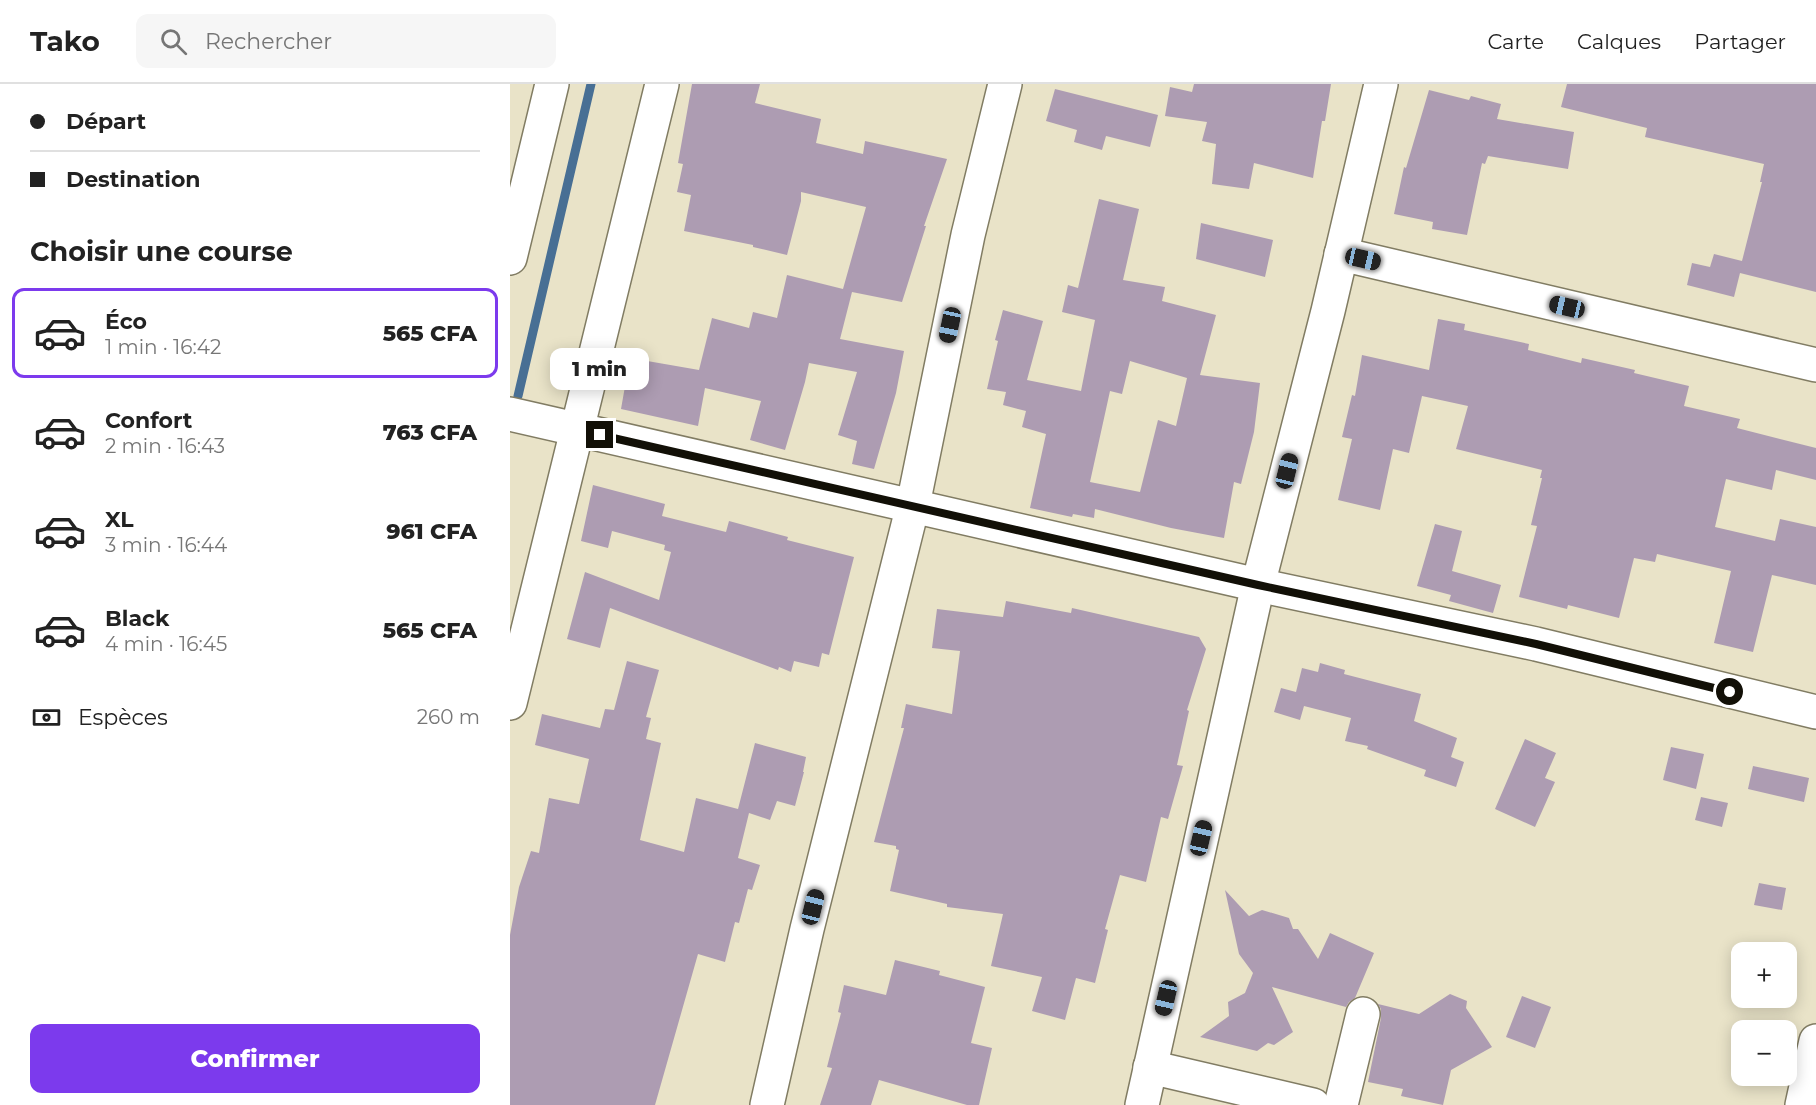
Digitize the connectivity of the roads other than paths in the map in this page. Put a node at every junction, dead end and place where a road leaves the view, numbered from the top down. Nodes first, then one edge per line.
1 (552, 84) edge
2 (662, 84) edge
3 (1005, 84) edge
4 (1381, 84) edge
5 (1341, 254) junction
6 (510, 258) edge
7 (1816, 365) edge
8 (510, 414) edge
9 (577, 430) junction
10 (913, 505) junction
11 (1258, 585) junction
12 (510, 703) edge
13 (1816, 712) edge
14 (1363, 1014) dead end
15 (1816, 1041) edge
16 (1150, 1067) junction
17 (1807, 1103) edge
18 (767, 1105) edge
19 (1142, 1105) edge
20 (1313, 1105) edge
21 (1341, 1105) edge

1 - 6 street
2 - 9 street
3 - 10 street
4 - 5 street
5 - 7 street
5 - 11 street
8 - 9 street
9 - 10 street
9 - 12 street
10 - 11 street
10 - 18 street
11 - 13 street
11 - 16 street
14 - 21 street
15 - 17 street
16 - 19 street
16 - 20 street

